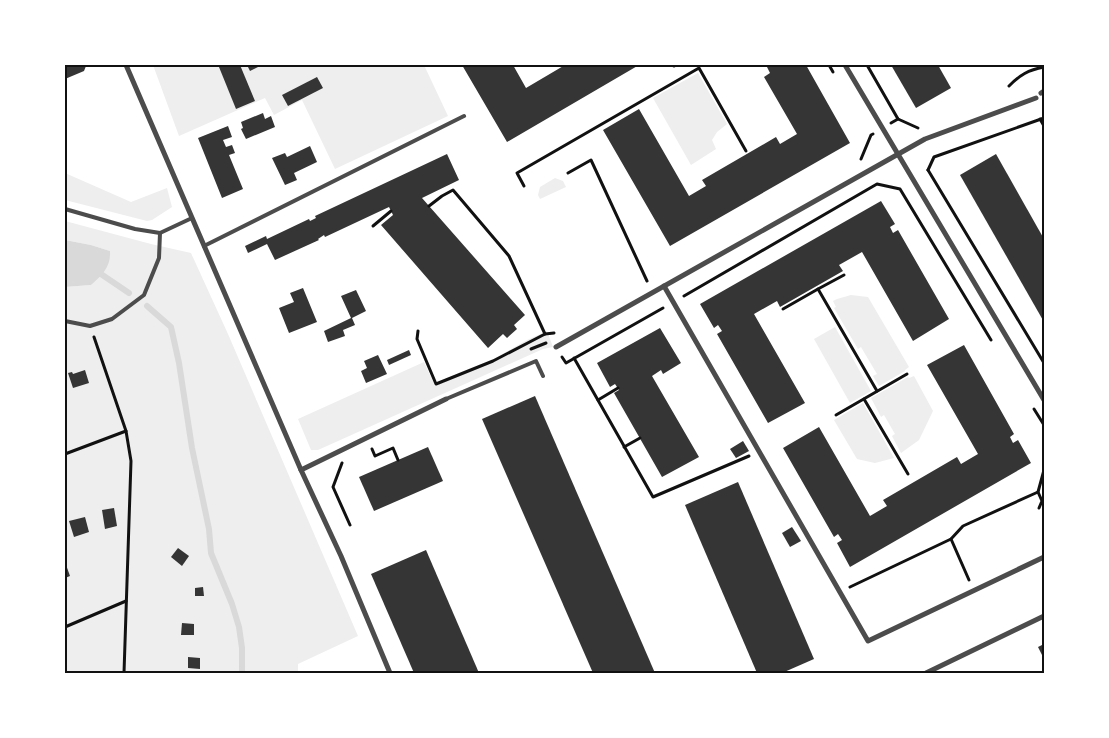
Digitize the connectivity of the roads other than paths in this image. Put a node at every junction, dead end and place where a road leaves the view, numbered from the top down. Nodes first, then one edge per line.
1 (126, 65) edge
2 (845, 65) edge
3 (1036, 98) dead end
4 (464, 116) dead end
5 (898, 154) junction
6 (65, 209) edge
7 (192, 218) junction
8 (160, 233) junction
9 (204, 246) junction
10 (664, 286) junction
11 (65, 321) edge
12 (556, 347) dead end
13 (543, 376) dead end
14 (446, 399) joint
15 (1044, 400) edge
16 (301, 470) junction
17 (1044, 557) edge
18 (1044, 616) edge
19 (390, 673) edge
20 (926, 673) edge

1 - 7 street
2 - 5 street
3 - 5 street
4 - 9 lane
5 - 10 street
5 - 15 street
6 - 8 lane
7 - 8 lane
7 - 9 street
8 - 11 lane
9 - 16 street
10 - 12 street
10 - 17 street
13 - 14 lane
14 - 16 street
16 - 19 street
18 - 20 street

